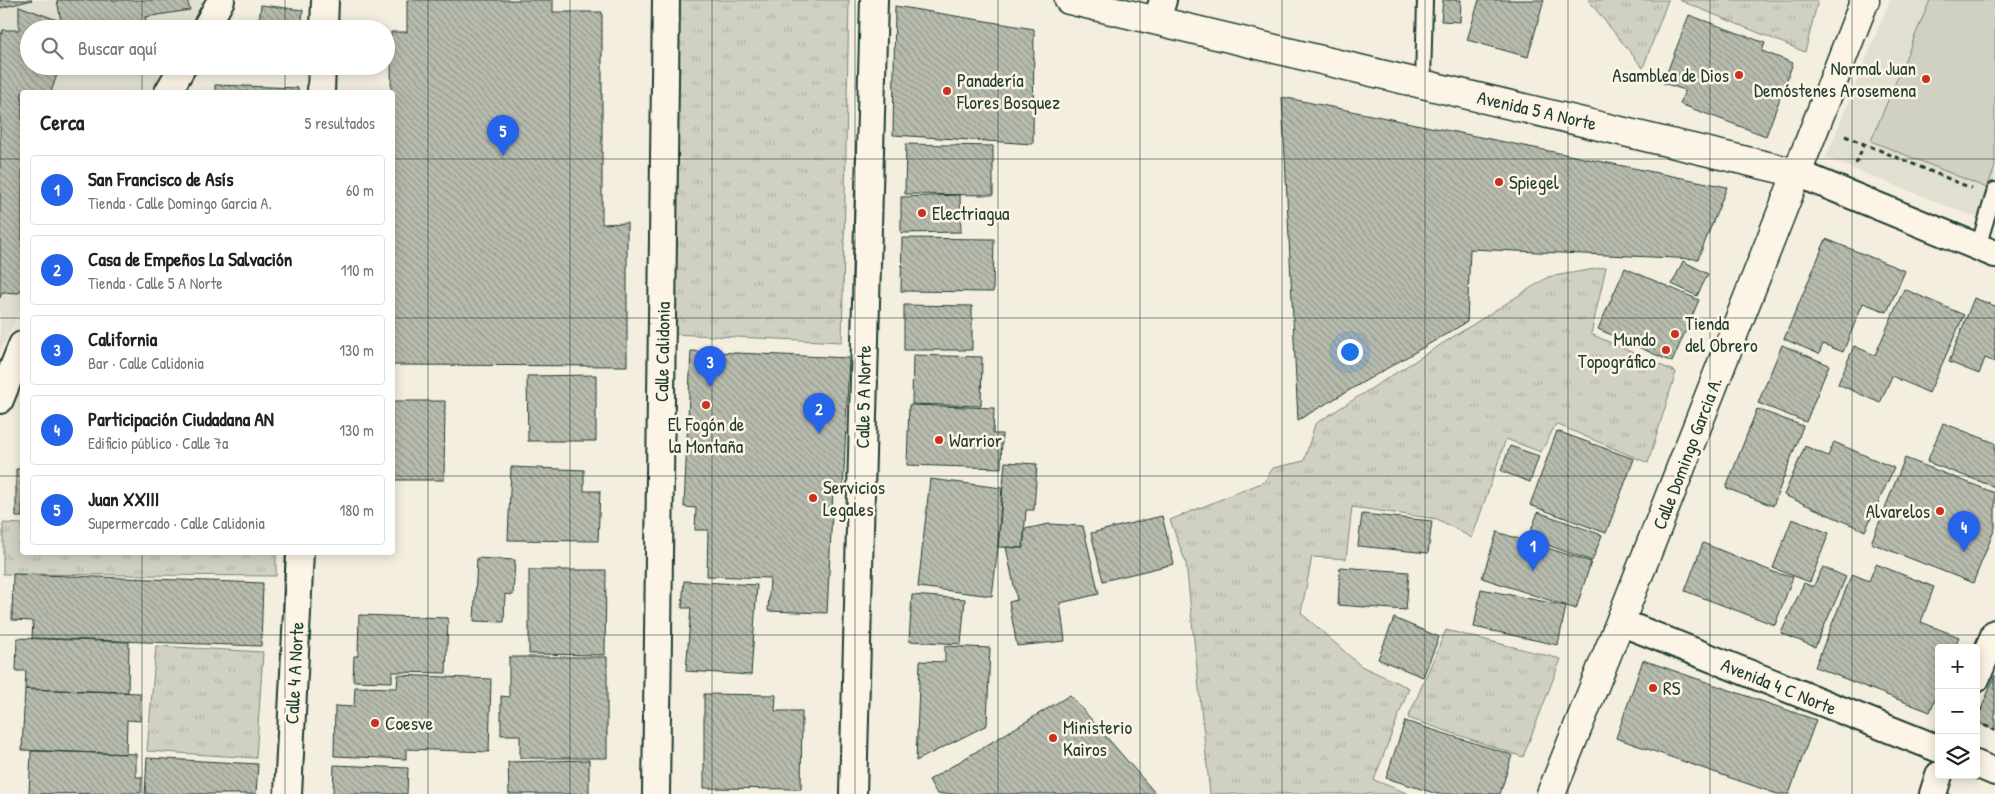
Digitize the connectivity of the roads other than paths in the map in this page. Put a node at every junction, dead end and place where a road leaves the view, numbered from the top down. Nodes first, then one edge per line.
1 (222, 0) edge
2 (325, 0) edge
3 (666, 0) edge
4 (874, 0) edge
5 (1069, 0) edge
6 (1425, 0) edge
7 (1866, 0) edge
8 (1160, 10) edge
9 (210, 20) edge
10 (324, 20) edge
11 (178, 75) edge
12 (322, 75) edge
13 (1423, 83) junction
14 (169, 90) edge
15 (321, 90) edge
16 (1797, 173) junction
17 (1994, 193) edge
18 (1986, 251) edge
19 (20, 350) edge
20 (0, 400) edge
21 (300, 555) edge
22 (1620, 622) junction
23 (1995, 633) edge
24 (1980, 670) edge
25 (1935, 747) edge
26 (1980, 766) edge
27 (1995, 772) edge
28 (1938, 779) edge
29 (288, 794) edge
30 (656, 794) edge
31 (853, 794) edge
32 (1551, 794) edge
33 (1932, 794) edge

1 - 9 street
2 - 10 street
3 - 30 street, Calle Calidonia
4 - 31 street, Calle 5 A Norte
5 - 8 main road, Avenida 5 A Norte
6 - 13 lane
7 - 16 main road, Calle Domingo Garcia A.
8 - 13 main road, Avenida 5 A Norte
11 - 14 street
12 - 15 street
13 - 16 main road, Avenida 5 A Norte
16 - 18 street, Avenida 5 A Norte
16 - 22 main road, Calle Domingo Garcia A.
17 - 18 lane
19 - 20 street
21 - 29 street, Calle 4 A Norte
22 - 25 street, Avenida 4 C Norte
22 - 32 main road, Calle Domingo Garcia A.
23 - 24 street
26 - 27 street
28 - 33 street

